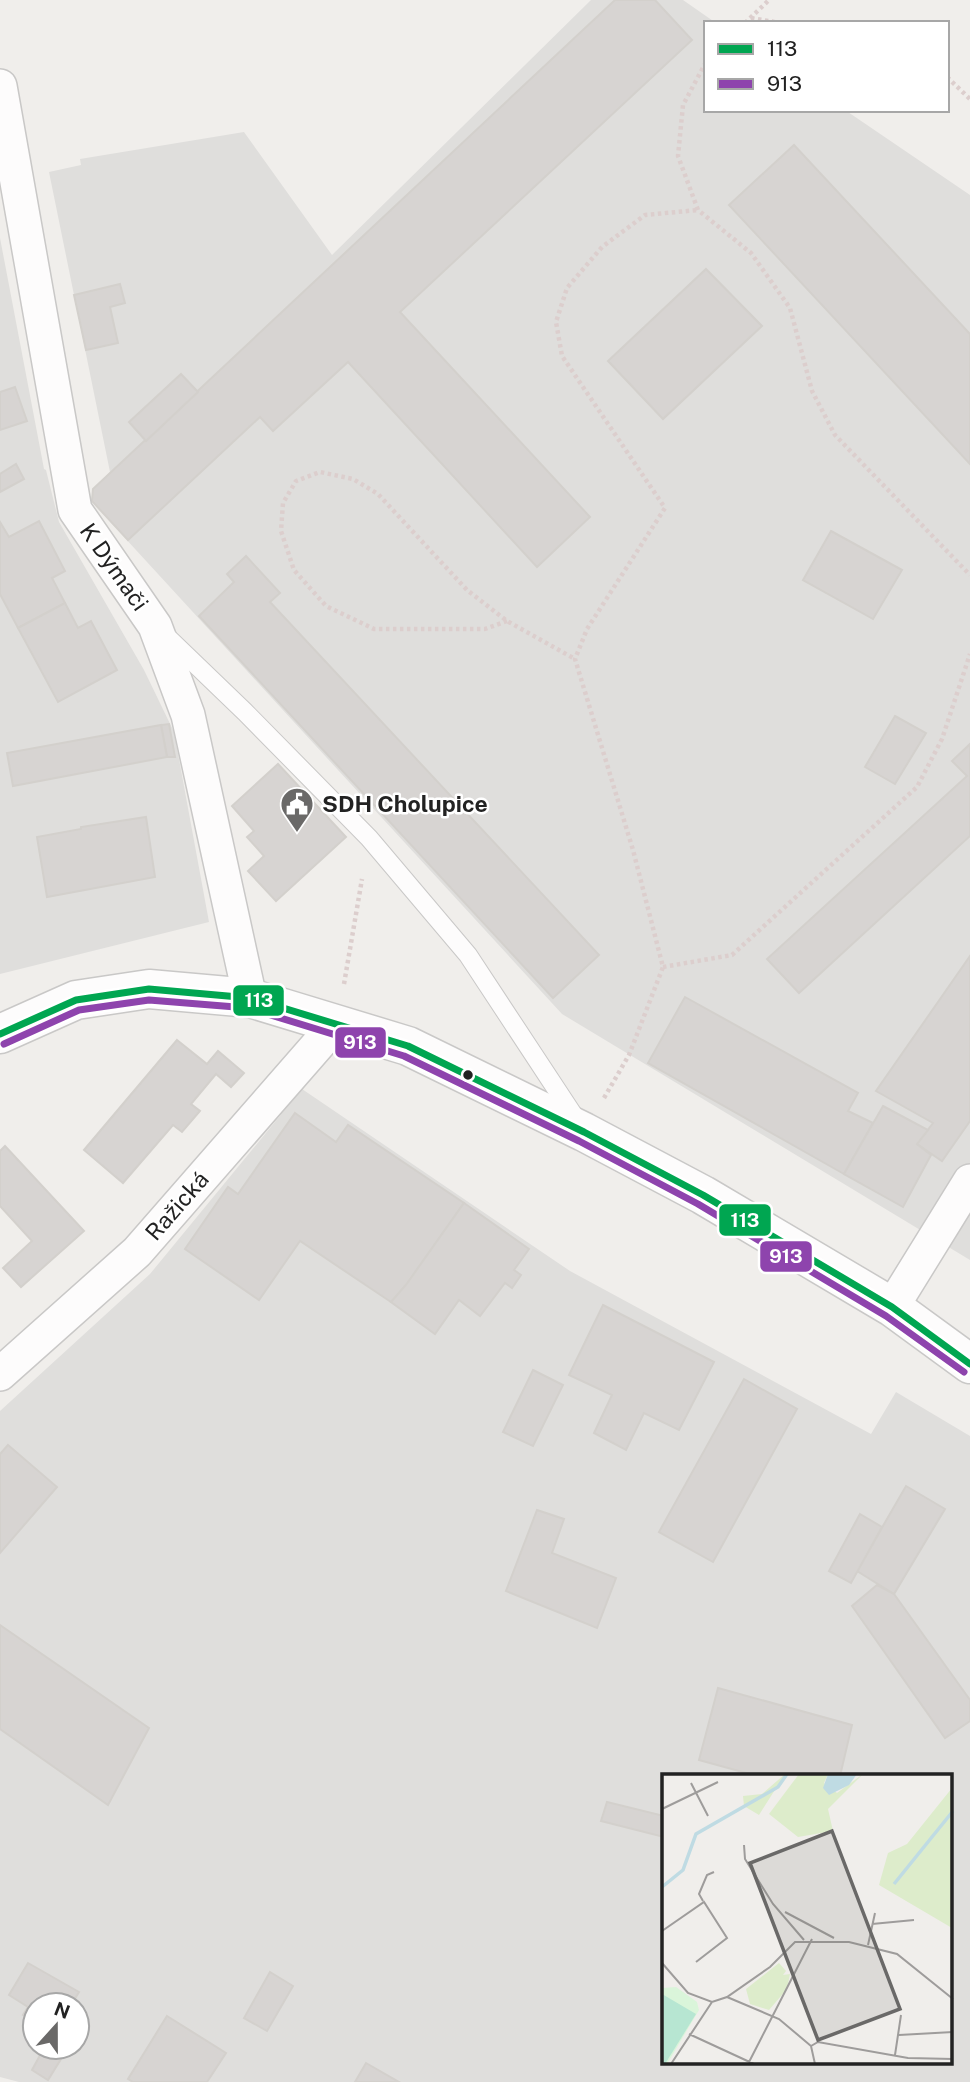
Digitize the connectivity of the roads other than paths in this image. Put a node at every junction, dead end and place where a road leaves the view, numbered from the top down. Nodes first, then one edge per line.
1 (0, 86) edge
2 (155, 626) junction
3 (250, 998) junction
4 (337, 1023) junction
5 (0, 1034) edge
6 (584, 1132) junction
7 (970, 1181) edge
8 (892, 1307) junction
9 (970, 1364) edge
10 (0, 1374) edge

1 - 2 street, K Dýmači
2 - 3 street, K Dýmači
2 - 6 lane
3 - 4 street
3 - 5 street
4 - 6 street
4 - 10 street, Ražická
6 - 8 street
7 - 8 street
8 - 9 street

